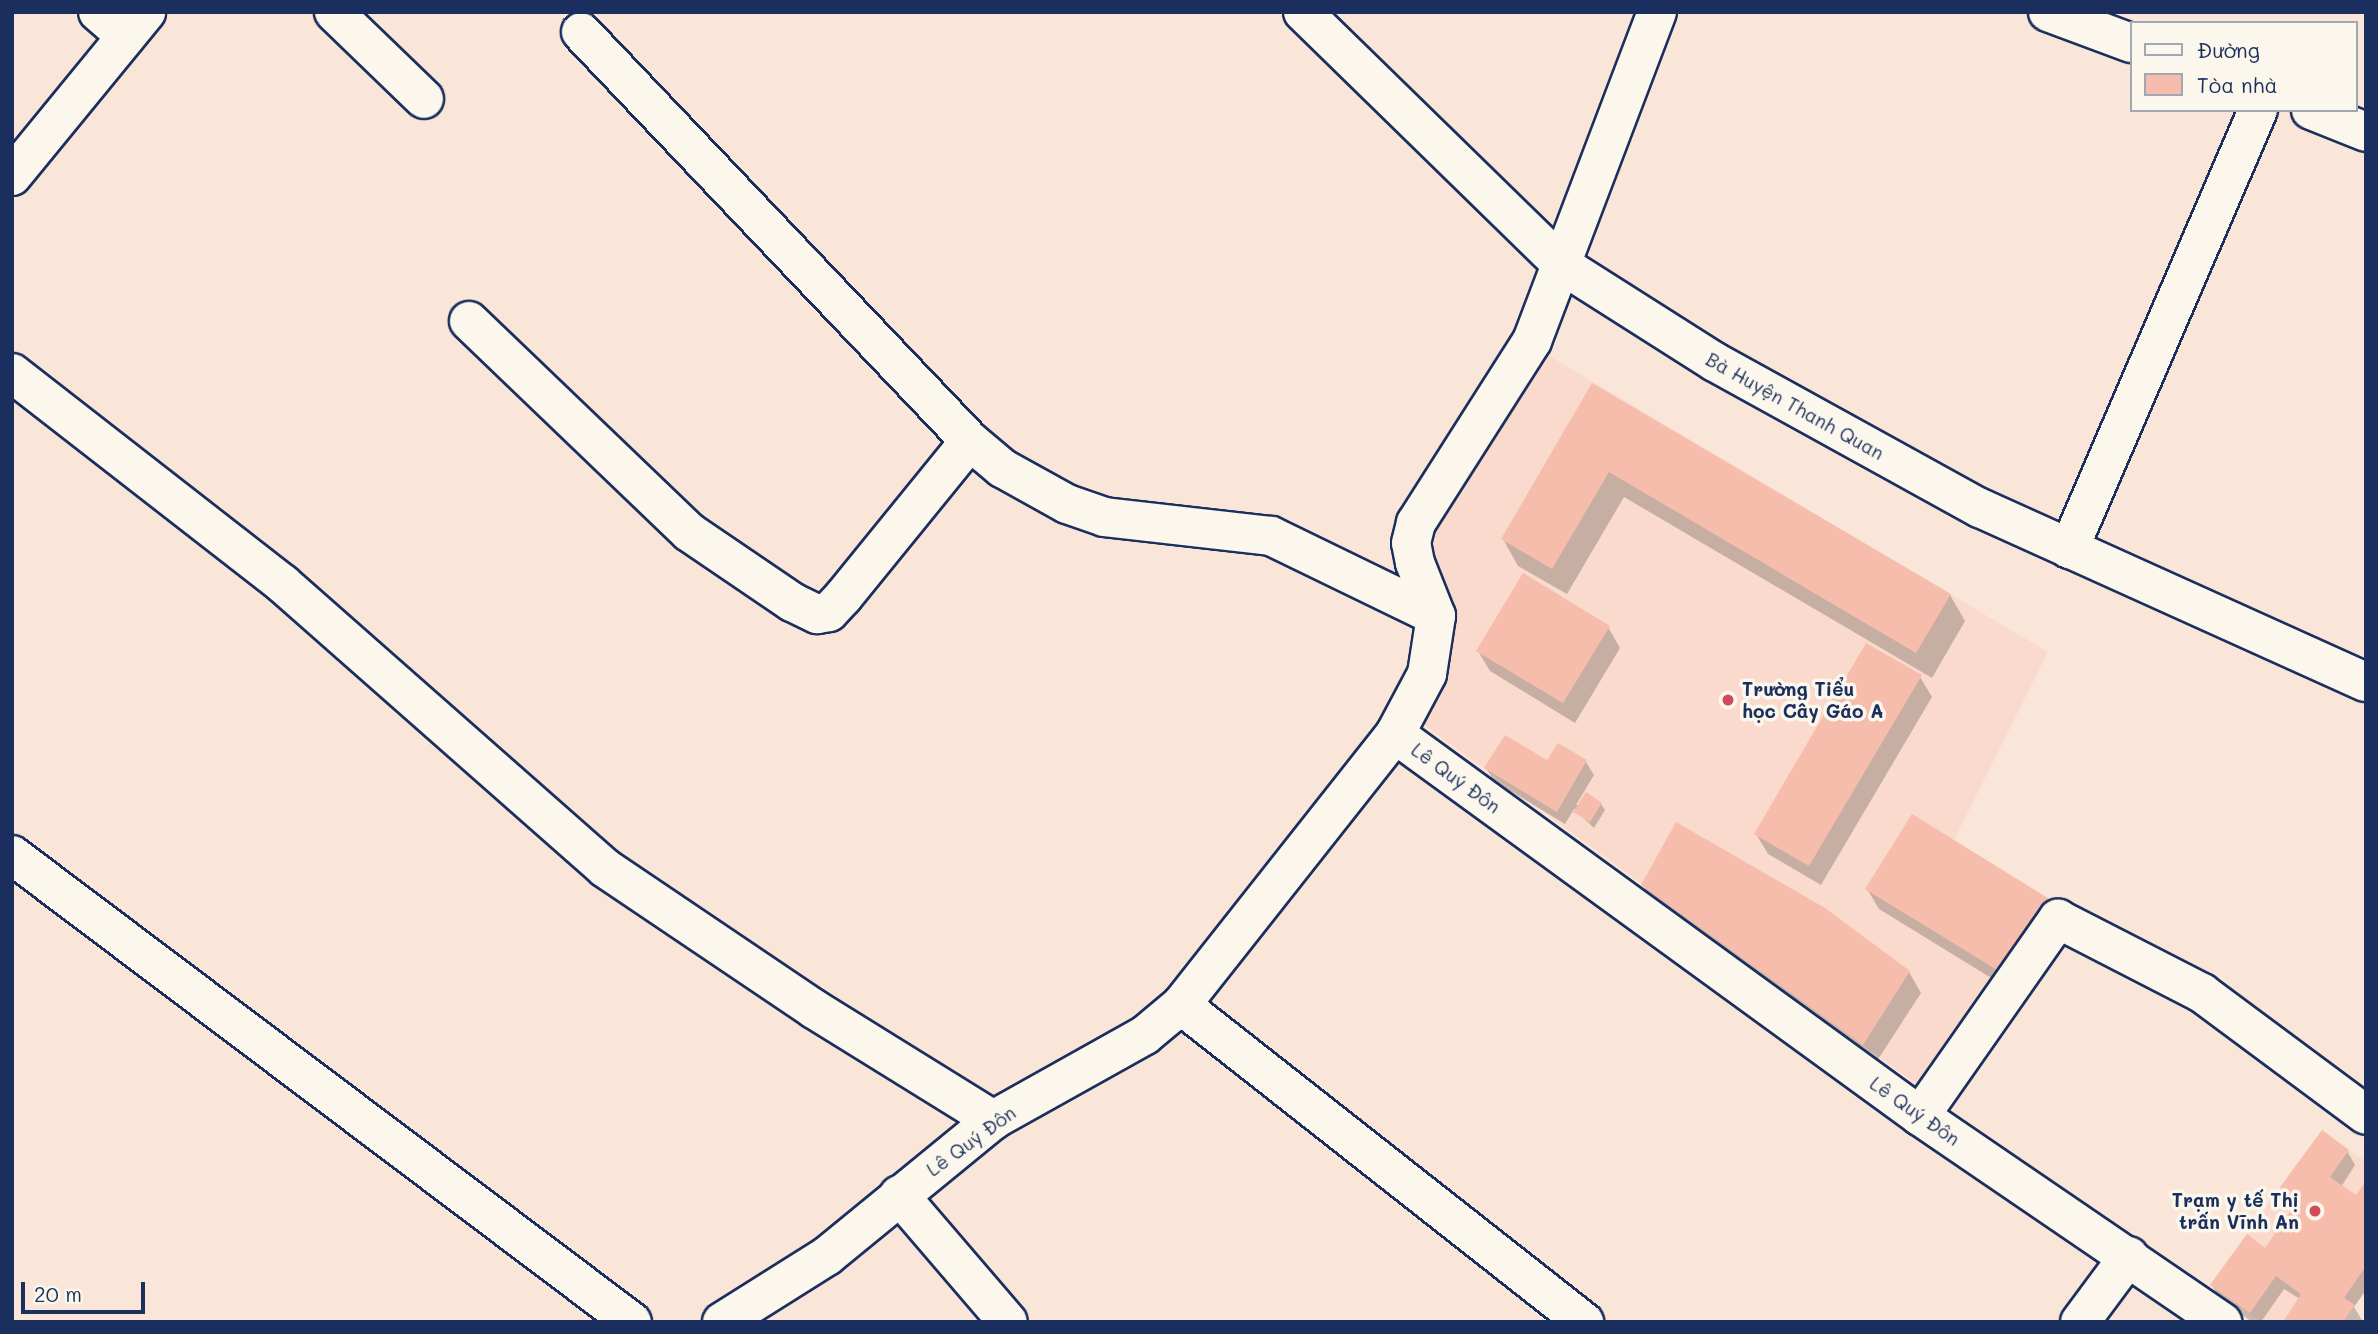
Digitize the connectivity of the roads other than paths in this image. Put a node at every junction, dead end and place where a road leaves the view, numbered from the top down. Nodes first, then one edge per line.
1 (334, 12) edge
2 (1303, 12) edge
3 (1657, 12) edge
4 (2048, 12) edge
5 (123, 20) edge
6 (581, 32) dead end
7 (2130, 43) edge
8 (424, 99) dead end
9 (2257, 112) edge
10 (2316, 112) edge
11 (2366, 132) edge
12 (12, 176) edge
13 (1562, 265) junction
14 (469, 321) dead end
15 (12, 373) edge
16 (970, 441) junction
17 (2069, 549) junction
18 (1436, 616) junction
19 (2366, 682) edge
20 (1395, 734) junction
21 (12, 855) edge
22 (1181, 1005) junction
23 (2366, 1115) edge
24 (1920, 1116) junction
25 (993, 1121) junction
26 (900, 1195) junction
27 (2130, 1256) junction
28 (632, 1322) edge
29 (722, 1322) edge
30 (1008, 1322) edge
31 (1584, 1322) edge
32 (2080, 1322) edge
33 (2222, 1322) edge

1 - 8 street
2 - 13 street, Bà Huyện Thanh Quan
3 - 13 street
4 - 7 street
5 - 12 street
6 - 16 street
9 - 17 street
10 - 11 street
13 - 17 street, Bà Huyện Thanh Quan
13 - 18 street
14 - 16 street
15 - 25 street
16 - 18 street
17 - 19 street, Bà Huyện Thanh Quan
18 - 20 street
20 - 22 street, Lê Quý Đôn
20 - 24 street, Lê Quý Đôn
21 - 28 street
22 - 25 street, Lê Quý Đôn
22 - 31 street
23 - 24 street
24 - 27 street, Lê Quý Đôn
25 - 26 street, Lê Quý Đôn
26 - 29 street, Lê Quý Đôn
26 - 30 street
27 - 32 street
27 - 33 street, Lê Quý Đôn

